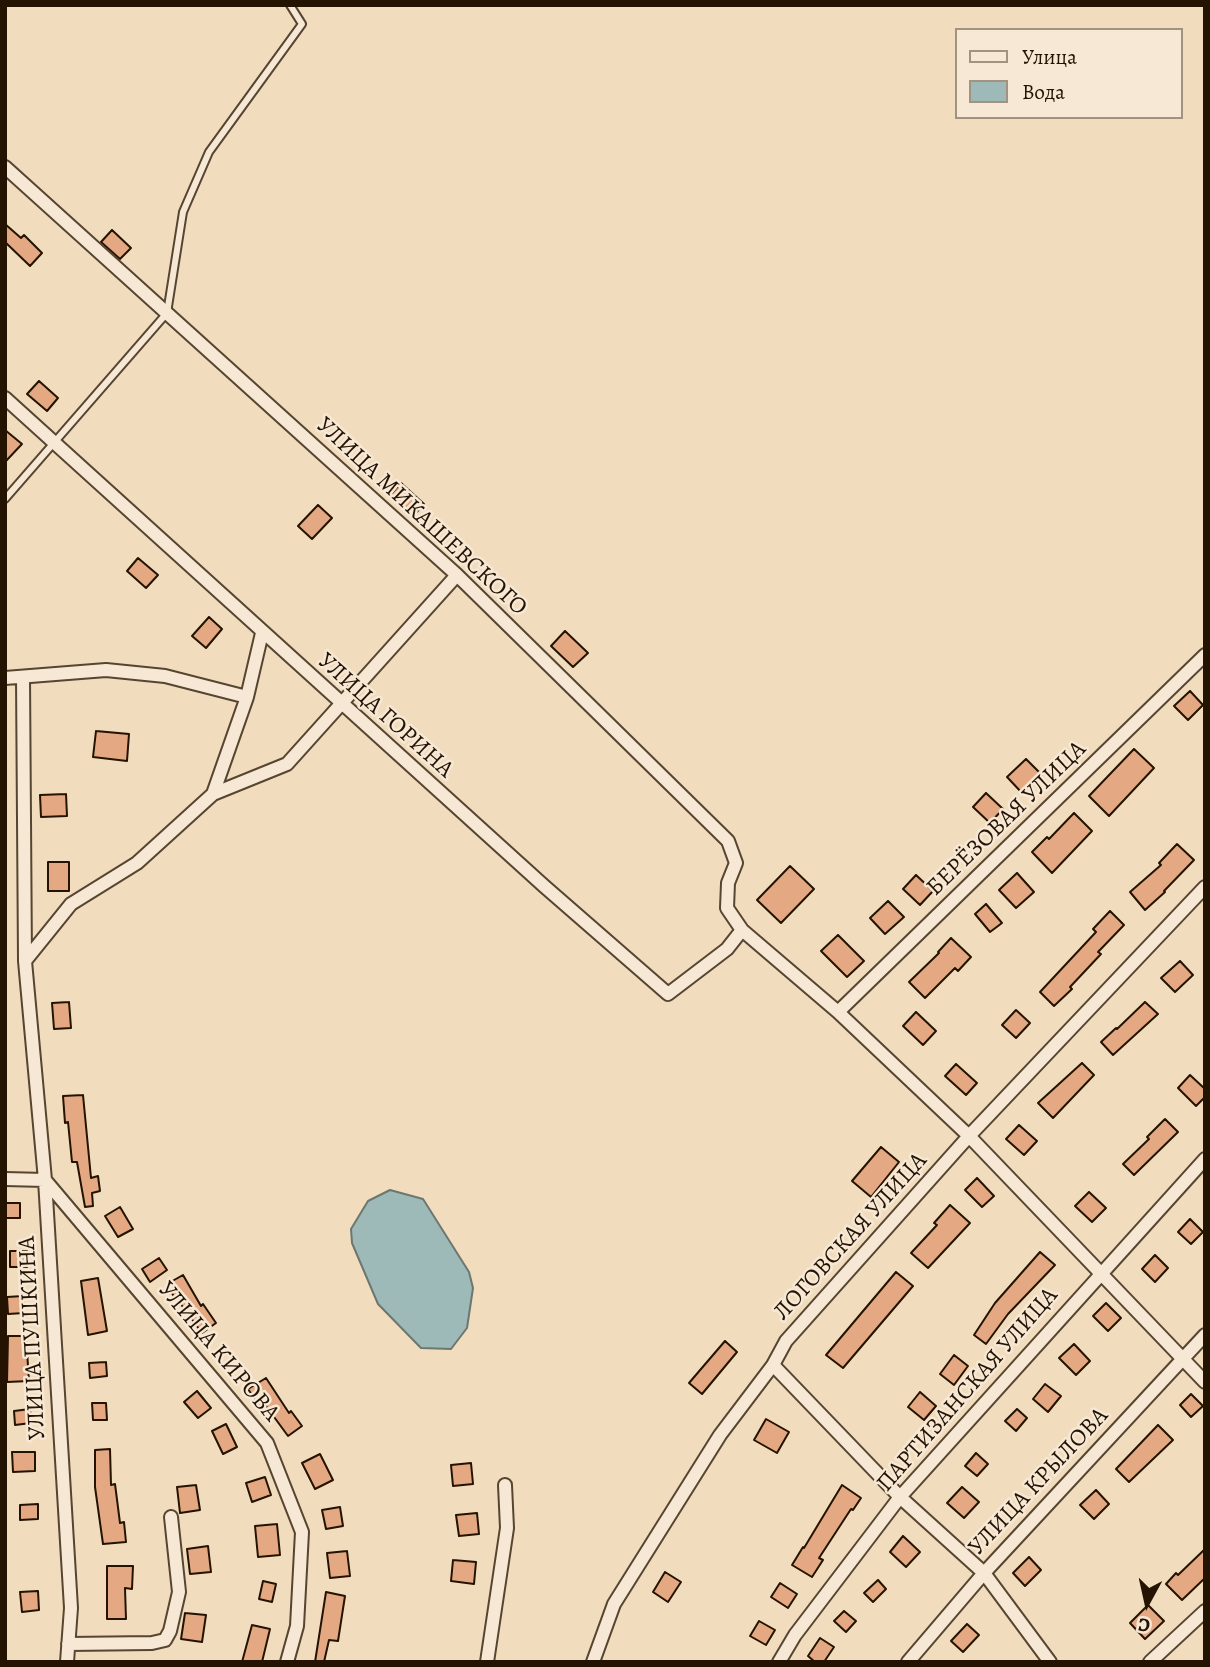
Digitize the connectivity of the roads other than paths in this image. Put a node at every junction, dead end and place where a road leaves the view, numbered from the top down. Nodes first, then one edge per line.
1 (290, 5) edge
2 (5, 167) edge
3 (167, 313) junction
4 (5, 398) edge
5 (53, 444) junction
6 (5, 499) edge
7 (457, 575) junction
8 (262, 632) junction
9 (1205, 655) edge
10 (23, 677) junction
11 (5, 678) edge
12 (247, 697) junction
13 (341, 704) junction
14 (213, 794) junction
15 (1205, 887) edge
16 (743, 930) junction
17 (25, 961) junction
18 (838, 1012) junction
19 (969, 1136) junction
20 (1205, 1159) edge
21 (5, 1179) edge
22 (45, 1180) junction
23 (1101, 1272) junction
24 (1205, 1335) edge
25 (1184, 1358) junction
26 (773, 1365) junction
27 (1205, 1382) edge
28 (505, 1485) dead end
29 (900, 1497) junction
30 (171, 1517) dead end
31 (984, 1573) junction
32 (1205, 1611) edge
33 (68, 1644) junction
34 (67, 1662) edge
35 (288, 1662) edge
36 (487, 1662) edge
37 (593, 1662) edge
38 (779, 1662) edge
39 (908, 1662) edge
40 (1050, 1662) edge
41 (1150, 1662) edge

1 - 3 lane
2 - 3 street, УЛИЦА МИКАШЕВСКОГО
3 - 5 lane
3 - 7 street, УЛИЦА МИКАШЕВСКОГО
4 - 5 street, УЛИЦА ГОРИНА
5 - 6 lane
5 - 8 street, УЛИЦА ГОРИНА
7 - 13 street
7 - 16 street, УЛИЦА МИКАШЕВСКОГО
8 - 12 street
8 - 13 street, УЛИЦА ГОРИНА
9 - 18 street, БЕРЁЗОВАЯ УЛИЦА
10 - 11 street
10 - 12 street
10 - 17 street, УЛИЦА ПУШКИНА
12 - 14 street
13 - 14 street
13 - 16 street, УЛИЦА ГОРИНА
14 - 17 street
15 - 19 street, ЛОГОВСКАЯ УЛИЦА
16 - 18 street
17 - 22 street, УЛИЦА ПУШКИНА
18 - 19 street
19 - 23 street
19 - 26 street, ЛОГОВСКАЯ УЛИЦА
20 - 23 street, ПАРТИЗАНСКАЯ УЛИЦА
21 - 22 street
22 - 33 street, УЛИЦА ПУШКИНА
22 - 35 street, УЛИЦА КИРОВА
23 - 25 street
23 - 29 street, ПАРТИЗАНСКАЯ УЛИЦА
24 - 25 street, УЛИЦА КРЫЛОВА
25 - 27 street
25 - 31 street, УЛИЦА КРЫЛОВА
26 - 29 street
26 - 37 street, ЛОГОВСКАЯ УЛИЦА
28 - 36 street
29 - 31 street
29 - 38 street, ПАРТИЗАНСКАЯ УЛИЦА
30 - 33 street
31 - 39 street, УЛИЦА КРЫЛОВА
31 - 40 street
32 - 41 street
33 - 34 street, УЛИЦА ПУШКИНА

